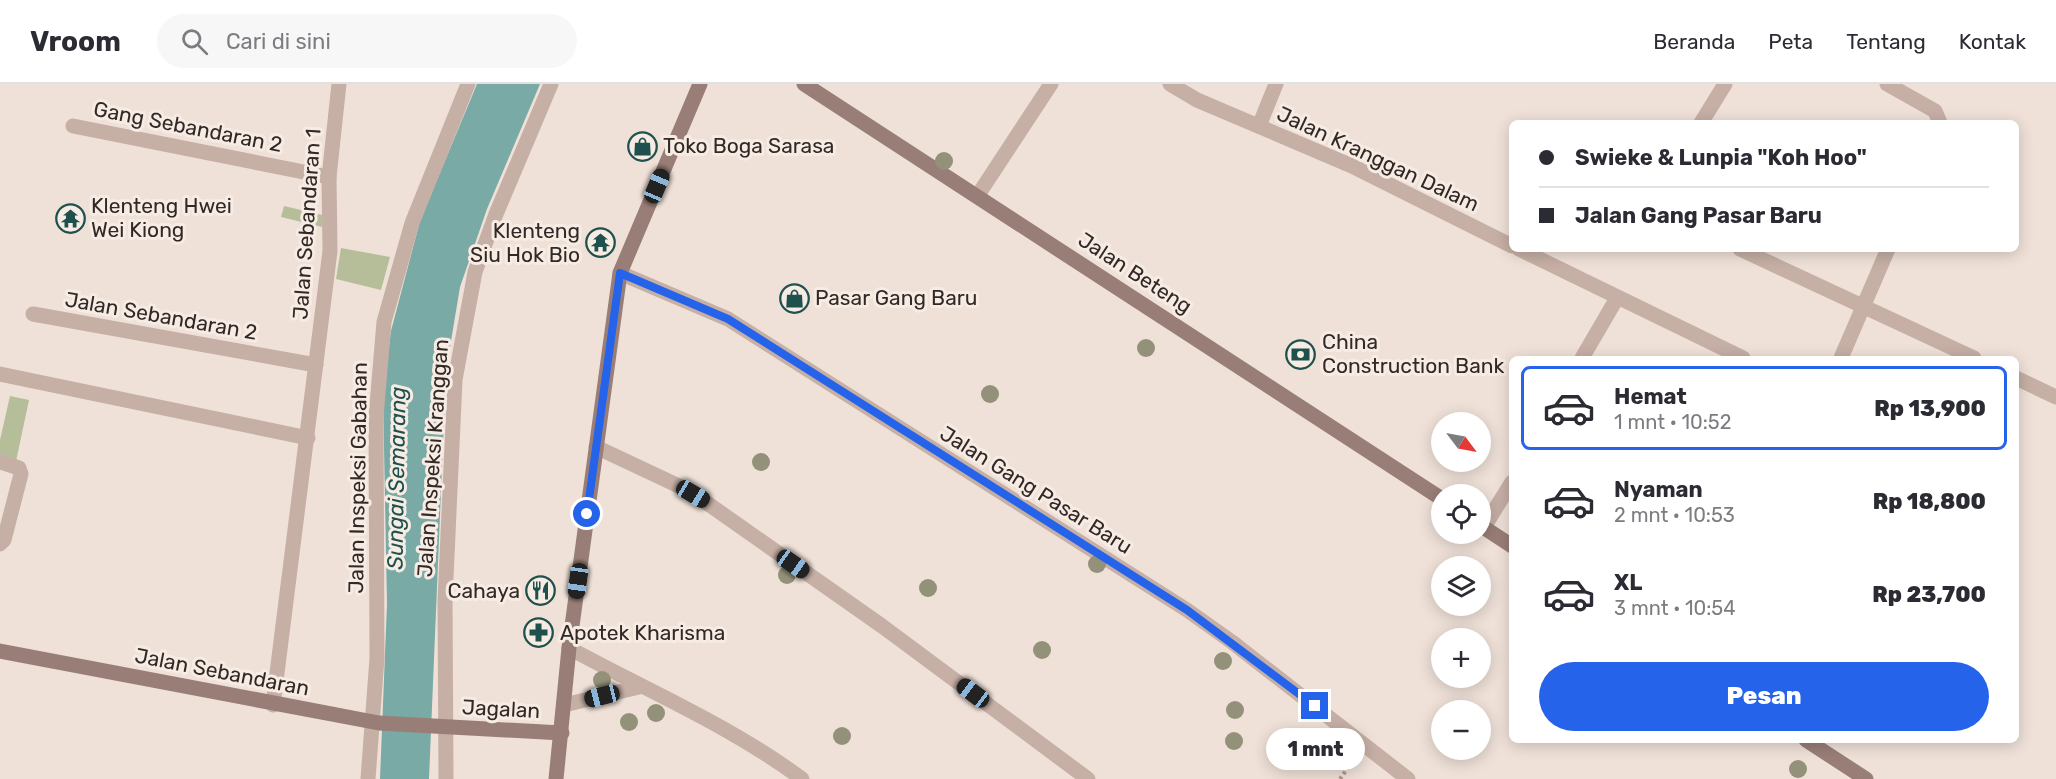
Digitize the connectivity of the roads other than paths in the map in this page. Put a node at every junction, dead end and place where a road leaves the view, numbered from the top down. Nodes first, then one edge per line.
1 (339, 84) edge
2 (468, 84) edge
3 (551, 84) edge
4 (700, 84) edge
5 (804, 84) edge
6 (1052, 84) edge
7 (1170, 84) edge
8 (1276, 84) edge
9 (1725, 84) edge
10 (1887, 84) edge
11 (1703, 120) edge
12 (1939, 120) edge
13 (73, 126) dead end
14 (1258, 126) junction
15 (329, 177) junction
16 (978, 195) junction
17 (1509, 244) edge
18 (1524, 252) edge
19 (1746, 252) edge
20 (1887, 252) edge
21 (620, 273) junction
22 (1617, 298) junction
23 (1863, 306) junction
24 (33, 314) dead end
25 (1583, 356) edge
26 (1739, 356) edge
27 (1842, 356) edge
28 (1970, 356) edge
29 (316, 365) junction
30 (0, 374) edge
31 (2019, 379) edge
32 (2056, 397) edge
33 (308, 438) junction
34 (596, 447) junction
35 (0, 462) edge
36 (1509, 486) edge
37 (1431, 493) edge
38 (1491, 513) edge
39 (1491, 532) edge
40 (0, 544) edge
41 (1509, 544) edge
42 (569, 648) junction
43 (0, 651) edge
44 (639, 687) junction
45 (273, 705) junction
46 (564, 705) junction
47 (375, 722) junction
48 (442, 727) junction
49 (562, 733) junction
50 (1811, 743) edge
51 (368, 779) edge
52 (446, 779) edge
53 (556, 779) edge
54 (802, 779) edge
55 (1088, 779) edge
56 (1408, 779) edge
57 (1866, 779) edge

1 - 15 street, Jalan Sebandaran 1
2 - 47 street, Jalan Inspeksi Gabahan
3 - 48 street, Jalan Inspeksi Kranggan
4 - 21 street
5 - 16 street, Jalan Beteng
6 - 16 street
7 - 14 street, Jalan Kranggan Dalam
8 - 14 street, Jalan Kranggan Dalam
9 - 11 street
10 - 12 street
13 - 15 street, Gang Sebandaran 2
14 - 17 street, Jalan Kranggan Dalam
15 - 29 street, Jalan Sebandaran 1
16 - 37 street, Jalan Beteng
18 - 22 street
19 - 23 street
20 - 23 street
21 - 34 street
21 - 56 street, Jalan Gang Pasar Baru
22 - 25 street
22 - 26 street
23 - 27 street
23 - 28 street
24 - 29 street, Jalan Sebandaran 2
29 - 33 street, Jalan Sebandaran 1
30 - 33 street
31 - 32 street
33 - 45 street, Jalan Sebandaran 1
34 - 42 street
34 - 55 street
35 - 40 street
36 - 38 street
39 - 41 street
42 - 44 street
42 - 46 street
43 - 45 street, Jalan Sebandaran
44 - 46 street
44 - 54 street
45 - 47 street, Jalan Sebandaran
46 - 49 street
47 - 48 street, Jalan Sebandaran
47 - 51 street, Jalan Inspeksi Gabahan
48 - 49 street, Jagalan
48 - 52 street, Jalan Inspeksi Kranggan
49 - 53 street
50 - 57 street

